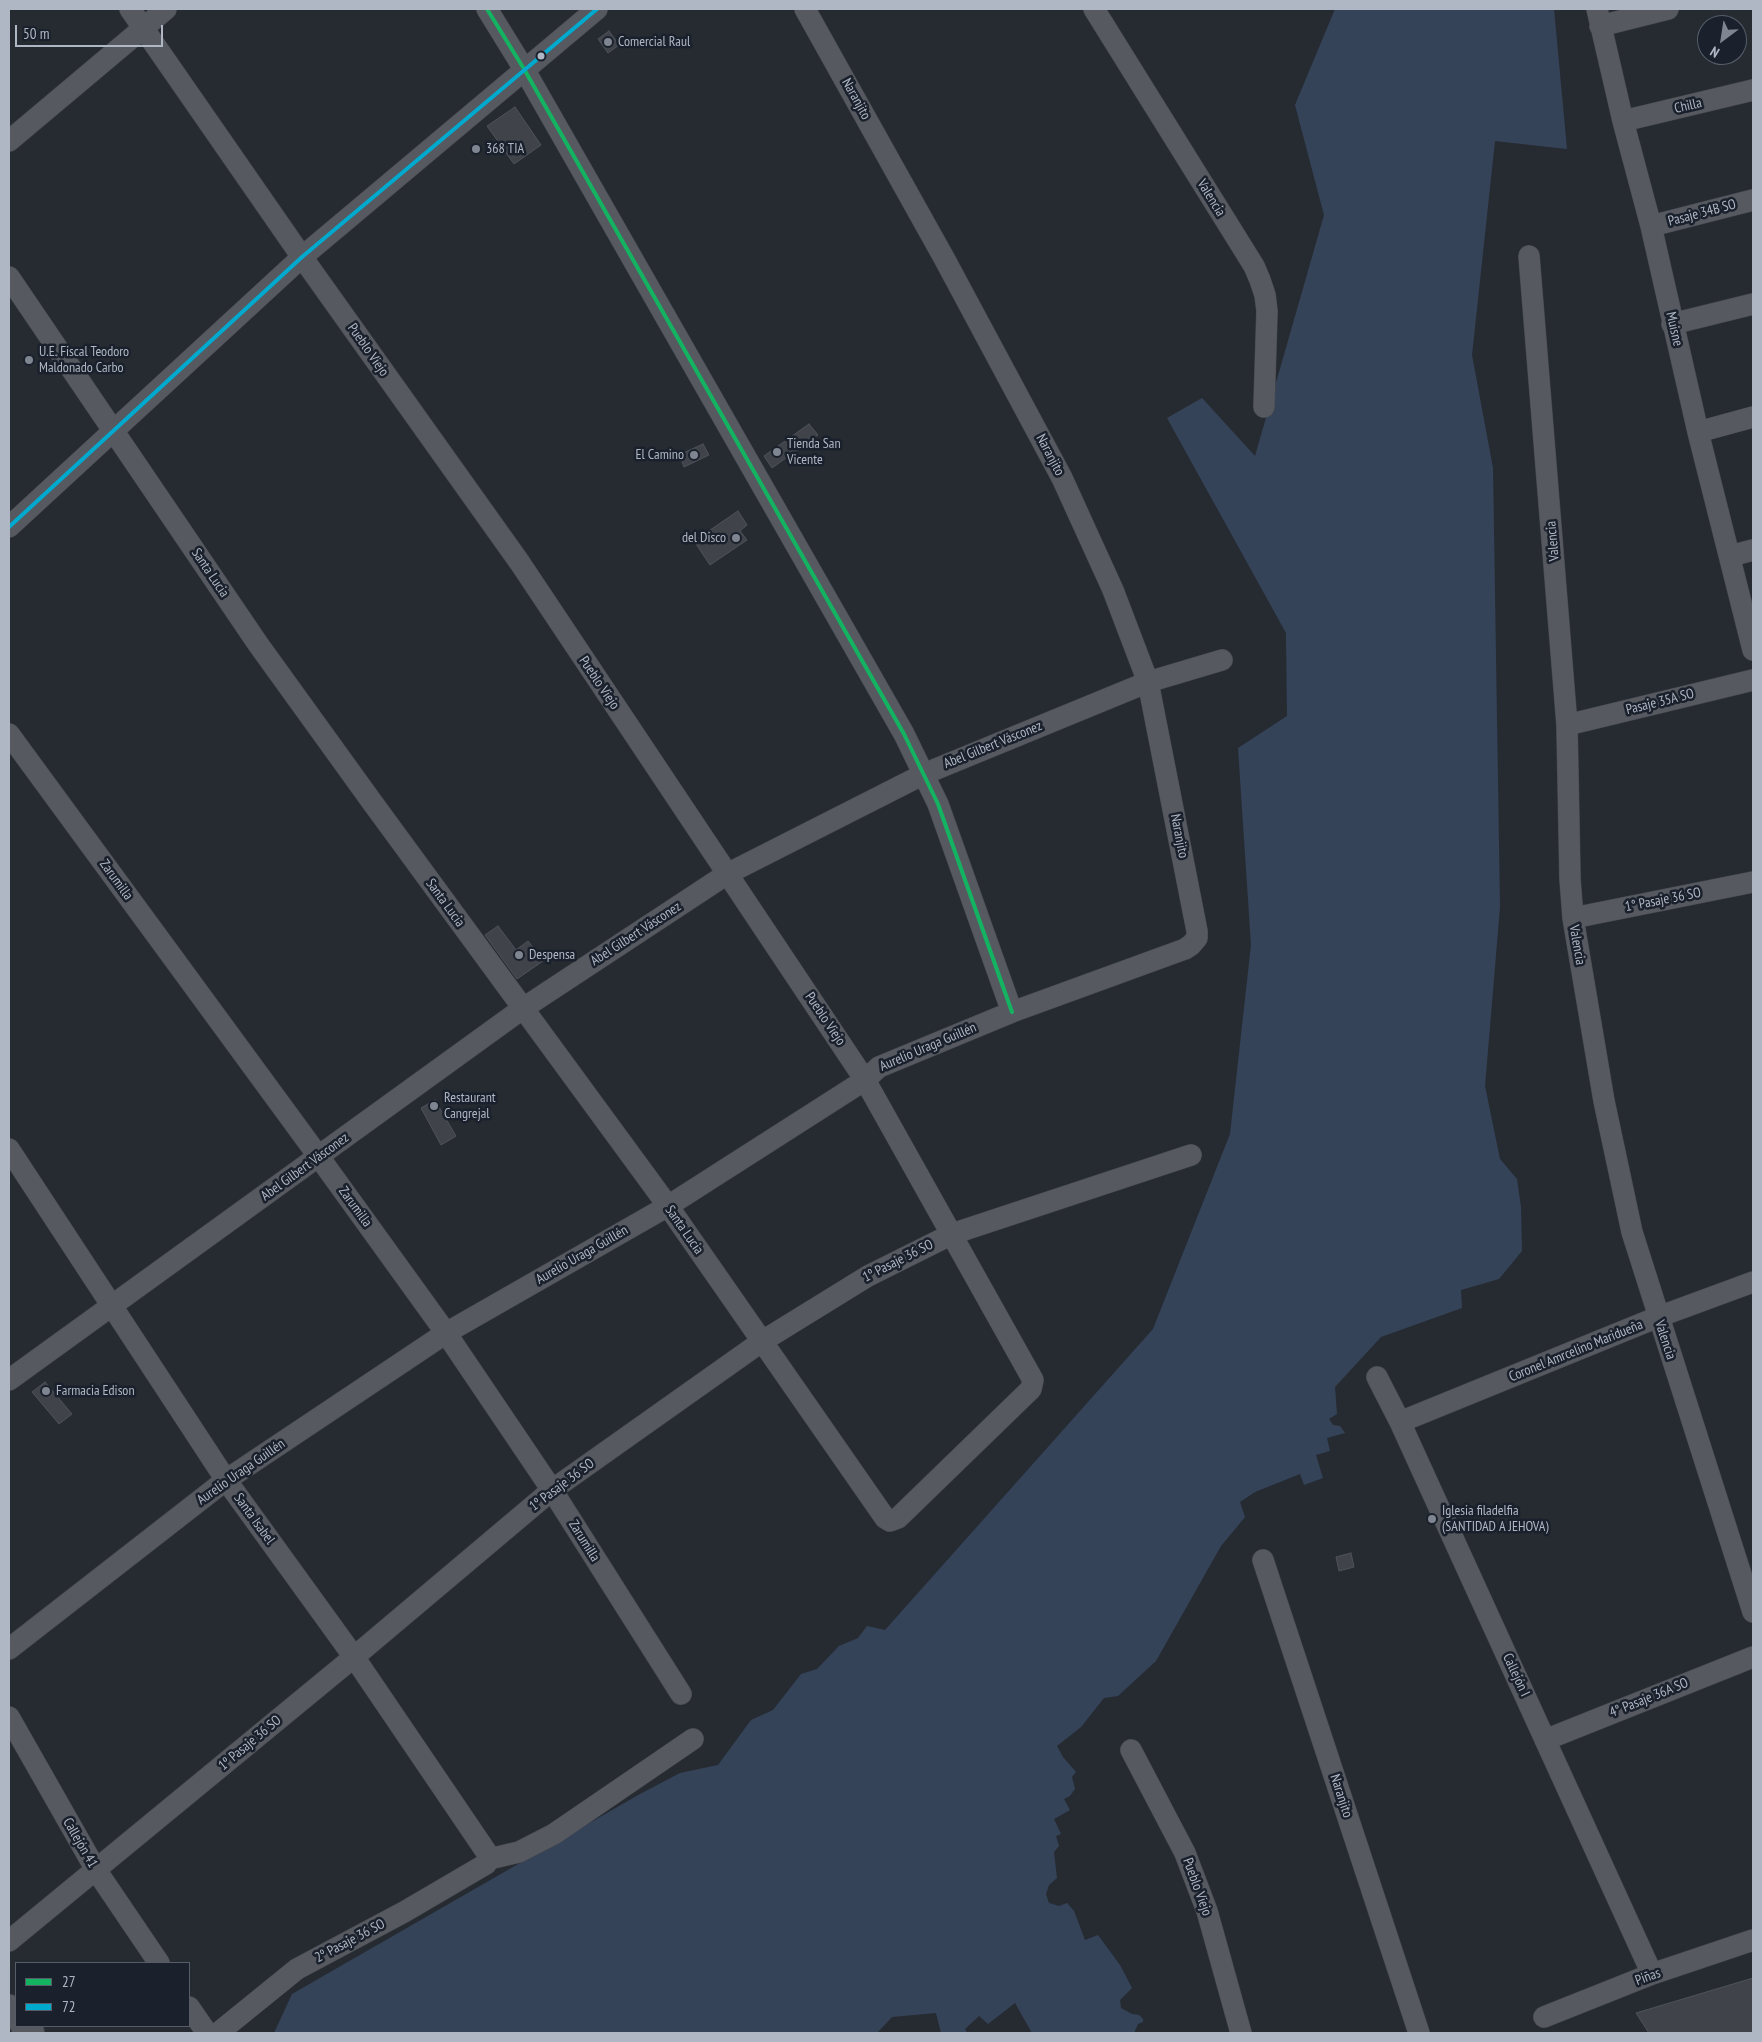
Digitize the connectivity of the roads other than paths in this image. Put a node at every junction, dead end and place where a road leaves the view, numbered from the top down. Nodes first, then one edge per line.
1 (130, 9) edge
2 (166, 9) edge
3 (487, 9) edge
4 (597, 9) edge
5 (805, 9) edge
6 (1094, 9) edge
7 (1668, 9) edge
8 (1599, 18) edge
9 (143, 28) junction
10 (524, 69) junction
11 (1753, 90) edge
12 (1623, 121) junction
13 (9, 142) edge
14 (1753, 200) edge
15 (1651, 226) junction
16 (1529, 256) dead end
17 (302, 257) junction
18 (9, 277) edge
19 (1753, 304) edge
20 (1672, 324) junction
21 (1264, 407) dead end
22 (1753, 417) edge
23 (114, 431) junction
24 (1698, 432) junction
25 (9, 527) edge
26 (1753, 550) edge
27 (1730, 556) junction
28 (1753, 650) edge
29 (1222, 660) dead end
30 (1753, 680) edge
31 (1148, 682) junction
32 (1567, 725) junction
33 (9, 734) edge
34 (924, 774) junction
35 (726, 874) junction
36 (1753, 882) edge
37 (1573, 918) junction
38 (1197, 938) joint
39 (522, 1009) junction
40 (1012, 1012) junction
41 (865, 1080) junction
42 (9, 1149) edge
43 (1191, 1155) dead end
44 (319, 1157) junction
45 (668, 1206) junction
46 (952, 1234) junction
47 (1753, 1282) edge
48 (112, 1305) junction
49 (1658, 1318) junction
50 (446, 1333) junction
51 (761, 1342) junction
52 (1377, 1377) dead end
53 (9, 1380) edge
54 (1400, 1422) junction
55 (226, 1480) junction
56 (552, 1490) junction
57 (890, 1521) joint
58 (1263, 1560) dead end
59 (1753, 1612) edge
60 (9, 1650) edge
61 (1753, 1656) edge
62 (354, 1657) junction
63 (681, 1694) dead end
64 (9, 1717) edge
65 (692, 1739) dead end
66 (1545, 1740) junction
67 (1130, 1750) dead end
68 (489, 1859) junction
69 (96, 1870) junction
70 (1753, 1940) edge
71 (9, 1941) edge
72 (158, 1962) edge
73 (1652, 1974) junction
74 (190, 2008) edge
75 (1544, 2017) dead end
76 (207, 2033) edge
77 (218, 2033) edge
78 (1241, 2033) edge
79 (1419, 2033) edge

1 - 9 street, Pueblo Viejo
2 - 9 street
3 - 10 street
4 - 10 street
5 - 31 street, Naranjito
6 - 21 street, Valencia
7 - 8 street
8 - 12 street, Muisne
9 - 13 street
9 - 17 street, Pueblo Viejo
10 - 17 street
10 - 34 street
11 - 12 street, Chilla
12 - 15 street, Muisne
14 - 15 street, Pasaje 34B SO
15 - 20 street, Muisne
16 - 32 street, Valencia
17 - 23 street
17 - 35 street, Pueblo Viejo
18 - 23 street, Santa Lucia
19 - 20 street
20 - 24 street, Muisne
22 - 24 street
23 - 25 street
23 - 39 street, Santa Lucia
24 - 27 street, Muisne
26 - 27 street
27 - 28 street, Muisne
29 - 31 street, Abel Gilbert Vásconez
30 - 32 street, Pasaje 35A SO
31 - 34 street, Abel Gilbert Vásconez
31 - 38 street, Naranjito
32 - 37 street, Valencia
33 - 44 street, Zarumilla
34 - 35 street, Abel Gilbert Vásconez
34 - 40 street
35 - 39 street, Abel Gilbert Vásconez
35 - 41 street, Pueblo Viejo
36 - 37 street, 1° Pasaje 36 SO
37 - 49 street, Valencia
38 - 40 street, Aurelio Uraga Guillén
39 - 44 street, Abel Gilbert Vásconez
39 - 45 street, Santa Lucia
40 - 41 street, Aurelio Uraga Guillén
41 - 45 street, Aurelio Uraga Guillén
41 - 46 street, Pueblo Viejo
42 - 48 street, Santa Isabel
43 - 46 street, 1º Pasaje 36 SO
44 - 48 street, Abel Gilbert Vásconez
44 - 50 street, Zarumilla
45 - 50 street, Aurelio Uraga Guillén
45 - 51 street, Santa Lucia
46 - 51 street, 1º Pasaje 36 SO
46 - 57 street, Pueblo Viejo
47 - 49 street, Coronel Amrcelino Maridueña
48 - 53 street, Abel Gilbert Vásconez
48 - 55 street, Santa Isabel
49 - 54 street, Coronel Amrcelino Maridueña
49 - 59 street, Valencia
50 - 55 street, Aurelio Uraga Guillén
50 - 56 street, Zarumilla
51 - 56 street, 1º Pasaje 36 SO
51 - 57 street, Santa Lucia
52 - 54 street, Callejón I
54 - 66 street, Callejón I
55 - 60 street, Aurelio Uraga Guillén
55 - 62 street, Santa Isabel
56 - 62 street, 1º Pasaje 36 SO
56 - 63 street, Zarumilla
58 - 79 street, Naranjito
61 - 66 street, 4° Pasaje 36A SO
62 - 68 street, Santa Isabel
62 - 69 street, 1º Pasaje 36 SO
64 - 69 street, Callejón 41
65 - 68 street
66 - 73 street, Callejón I
67 - 78 street, Pueblo Viejo
68 - 77 street, 2º Pasaje 36 SO
69 - 71 street, 1º Pasaje 36 SO
69 - 72 street, Callejón 41
70 - 73 street, Piñas
73 - 75 street, Piñas
74 - 76 street

